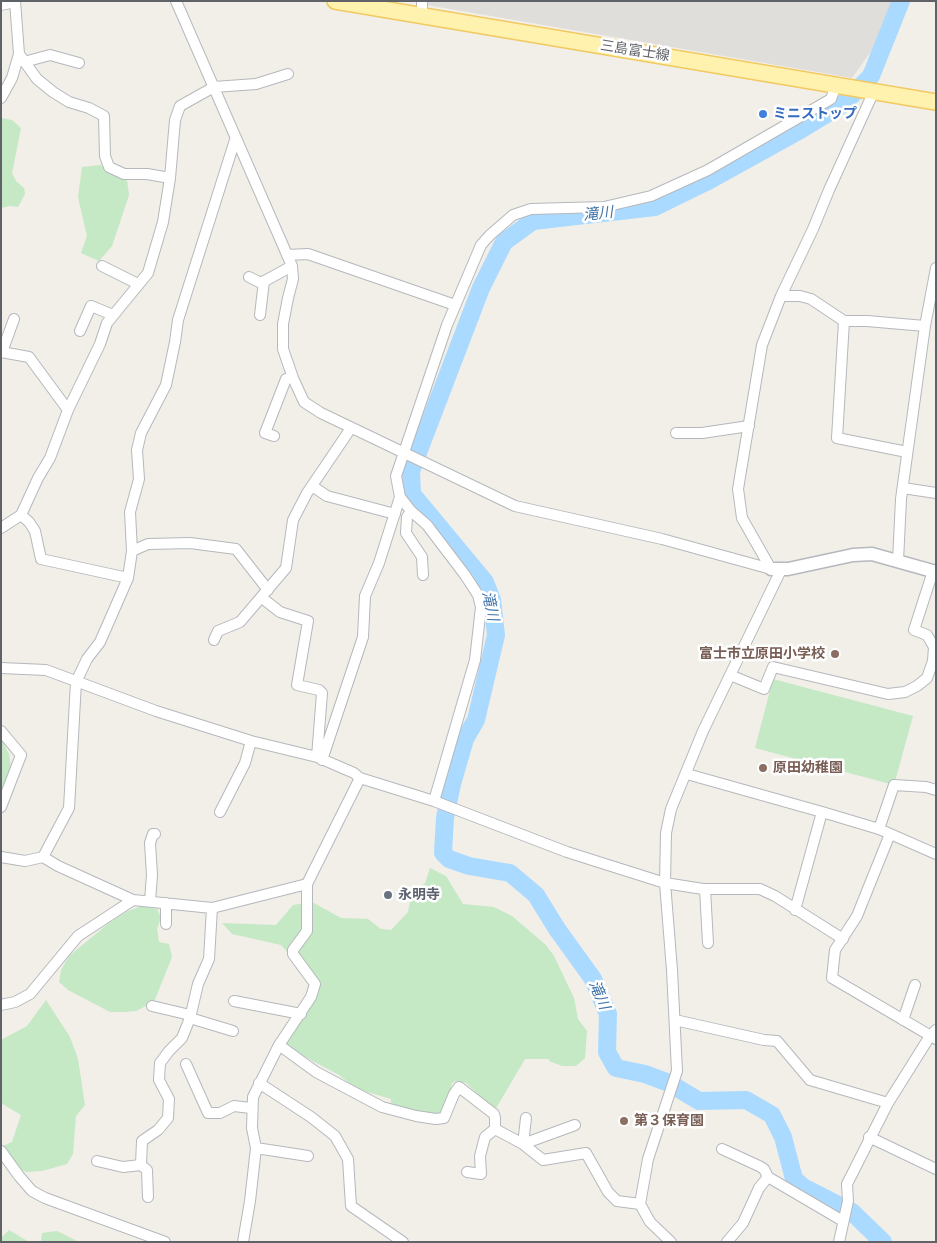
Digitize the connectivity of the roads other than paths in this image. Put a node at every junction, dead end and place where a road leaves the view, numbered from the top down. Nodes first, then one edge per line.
1 (15, 1) edge
2 (176, 1) edge
3 (335, 1) edge
4 (1, 5) edge
5 (422, 9) edge
6 (22, 58) junction
7 (79, 62) dead end
8 (288, 74) dead end
9 (843, 86) junction
10 (214, 87) junction
11 (871, 91) junction
12 (1, 98) edge
13 (936, 102) edge
14 (235, 140) junction
15 (170, 178) junction
16 (287, 255) junction
17 (102, 266) dead end
18 (292, 266) junction
19 (936, 268) edge
20 (249, 277) dead end
21 (264, 281) junction
22 (138, 284) junction
23 (781, 296) junction
24 (455, 304) junction
25 (113, 315) junction
26 (260, 315) dead end
27 (14, 319) dead end
28 (844, 322) junction
29 (924, 326) junction
30 (80, 331) dead end
31 (2, 352) edge
32 (286, 379) dead end
33 (68, 410) junction
34 (749, 426) junction
35 (351, 428) junction
36 (676, 433) dead end
37 (274, 436) dead end
38 (404, 452) junction
39 (907, 452) junction
40 (312, 486) junction
41 (903, 488) junction
42 (936, 493) edge
43 (400, 498) junction
44 (411, 511) junction
45 (394, 514) junction
46 (21, 515) junction
47 (1, 528) edge
48 (132, 551) junction
49 (898, 561) junction
50 (776, 570) junction
51 (934, 572) edge
52 (423, 575) dead end
53 (128, 578) junction
54 (265, 594) junction
55 (214, 640) dead end
56 (1, 668) edge
57 (730, 675) junction
58 (76, 682) junction
59 (1, 730) edge
60 (251, 741) junction
61 (320, 759) junction
62 (687, 774) junction
63 (360, 778) junction
64 (936, 790) edge
65 (434, 801) junction
66 (1, 807) edge
67 (220, 812) dead end
68 (822, 812) junction
69 (879, 830) junction
70 (155, 834) dead end
71 (890, 834) junction
72 (936, 854) edge
73 (1, 857) edge
74 (43, 857) junction
75 (665, 883) junction
76 (307, 884) junction
77 (705, 889) junction
78 (133, 900) junction
79 (150, 901) junction
80 (166, 903) junction
81 (212, 908) junction
82 (795, 910) junction
83 (166, 924) dead end
84 (843, 939) junction
85 (708, 943) dead end
86 (915, 985) dead end
87 (234, 1001) dead end
88 (1, 1005) edge
89 (152, 1006) dead end
90 (300, 1014) junction
91 (190, 1017) junction
92 (674, 1020) junction
93 (903, 1020) junction
94 (233, 1032) dead end
95 (934, 1035) edge
96 (279, 1046) junction
97 (186, 1064) dead end
98 (259, 1084) junction
99 (888, 1103) junction
100 (251, 1108) junction
101 (526, 1118) dead end
102 (575, 1125) dead end
103 (494, 1128) junction
104 (869, 1137) junction
105 (523, 1144) junction
106 (256, 1148) junction
107 (722, 1149) dead end
108 (1, 1151) edge
109 (308, 1156) dead end
110 (97, 1161) dead end
111 (141, 1165) junction
112 (936, 1169) edge
113 (467, 1172) dead end
114 (768, 1177) junction
115 (148, 1197) dead end
116 (640, 1204) junction
117 (843, 1221) junction
118 (165, 1242) edge
119 (243, 1242) edge
120 (403, 1242) edge
121 (671, 1242) edge
122 (727, 1242) edge
123 (839, 1242) edge

1 - 4 street
1 - 6 street
2 - 10 street
3 - 5 main road, 三島富士線
5 - 9 main road, 三島富士線
6 - 7 street
6 - 12 street
6 - 15 street
8 - 10 street
9 - 11 main road, 三島富士線
9 - 24 street
10 - 14 street
10 - 15 street
11 - 13 main road, 三島富士線
11 - 23 street
14 - 16 street
14 - 48 street
15 - 22 street
16 - 18 street
16 - 24 street
17 - 22 street
18 - 21 street
18 - 35 street
19 - 29 street
20 - 21 street
21 - 26 street
22 - 25 street
23 - 28 street
23 - 34 street
24 - 38 street
25 - 30 street
25 - 33 street
27 - 31 street
28 - 29 street
28 - 39 street
29 - 39 street
31 - 33 street
32 - 37 street
33 - 46 street
34 - 36 street
34 - 50 street
35 - 38 street
35 - 40 street
38 - 43 street
38 - 50 street
39 - 41 street
40 - 45 street
40 - 54 street
41 - 42 street
41 - 49 street
43 - 44 street
43 - 45 street
44 - 52 street
44 - 65 street
45 - 61 street
46 - 47 street
46 - 53 street
48 - 53 street
48 - 54 street
49 - 50 street
49 - 51 street
50 - 57 street
51 - 57 street
53 - 58 street
54 - 55 street
54 - 61 street
56 - 58 street
57 - 62 street
58 - 60 street
58 - 74 street
59 - 66 street
60 - 61 street
60 - 67 street
61 - 63 street
62 - 68 street
62 - 75 street
63 - 65 street
63 - 76 street
64 - 69 street
65 - 75 street
68 - 69 street
68 - 82 street
69 - 71 street
70 - 79 street
71 - 72 street
71 - 84 street
73 - 74 street
74 - 78 street
75 - 77 street
75 - 92 street
76 - 81 street
76 - 90 street
77 - 82 street
77 - 85 street
78 - 79 street
78 - 88 street
79 - 80 street
80 - 81 street
80 - 83 street
81 - 91 street
82 - 84 street
84 - 93 street
86 - 93 street
87 - 90 street
89 - 91 street
90 - 96 street
91 - 94 street
91 - 111 street
92 - 99 street
92 - 116 street
93 - 95 street
95 - 99 street
96 - 98 street
96 - 103 street
97 - 100 street
98 - 100 street
98 - 120 street
99 - 104 street
100 - 106 street
101 - 105 street
102 - 105 street
103 - 105 street
103 - 113 street
104 - 112 street
104 - 117 street
105 - 116 street
106 - 109 street
106 - 119 street
107 - 114 street
108 - 118 street
110 - 111 street
111 - 115 street
114 - 117 street
114 - 122 street
116 - 121 street
117 - 123 street

